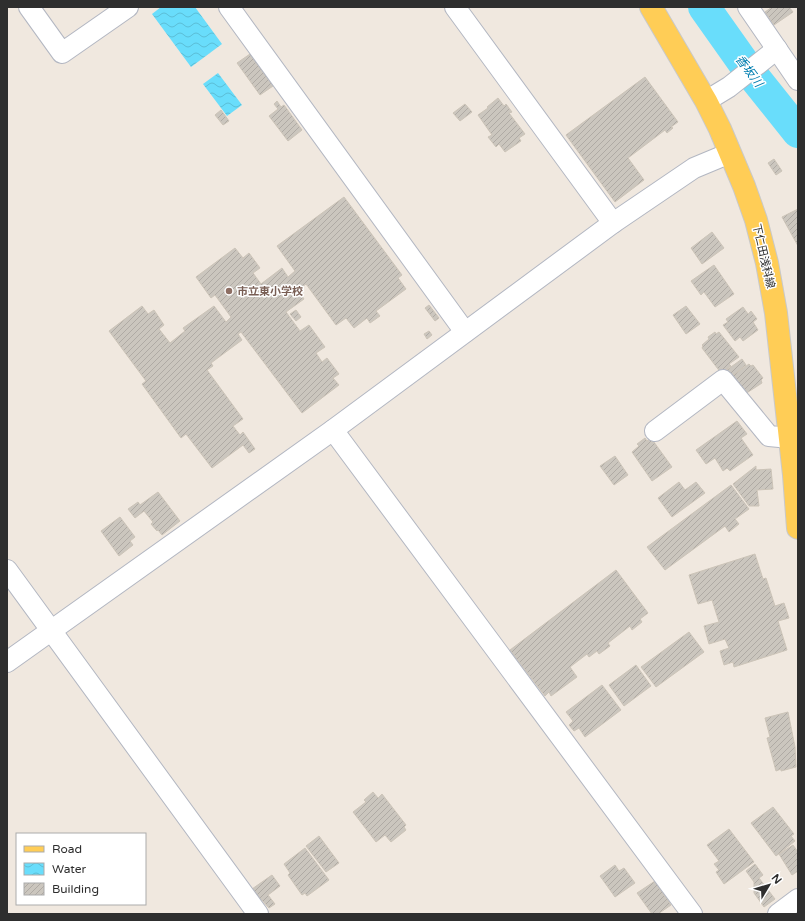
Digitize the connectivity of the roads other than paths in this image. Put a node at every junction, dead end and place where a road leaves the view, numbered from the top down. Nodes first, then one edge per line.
1 (29, 7) edge
2 (128, 7) edge
3 (229, 7) edge
4 (455, 7) edge
5 (651, 7) edge
6 (748, 7) edge
7 (777, 49) junction
8 (798, 80) edge
9 (706, 101) junction
10 (730, 153) junction
11 (613, 223) junction
12 (465, 332) junction
13 (333, 430) junction
14 (655, 431) dead end
15 (790, 438) junction
16 (798, 528) edge
17 (7, 570) edge
18 (51, 630) junction
19 (7, 662) edge
20 (798, 899) edge
21 (258, 914) edge
22 (692, 914) edge
23 (778, 914) edge

1 - 2 street
3 - 12 street
4 - 11 street
5 - 9 main road, 下仁田浅科線
6 - 7 street
7 - 8 street
7 - 9 street
9 - 10 main road, 下仁田浅科線
10 - 11 street
10 - 15 main road, 下仁田浅科線
11 - 12 street
12 - 13 street
13 - 18 street
13 - 22 street
14 - 15 street
15 - 16 main road, 下仁田浅科線
17 - 18 street
18 - 19 street
18 - 21 street
20 - 23 street

